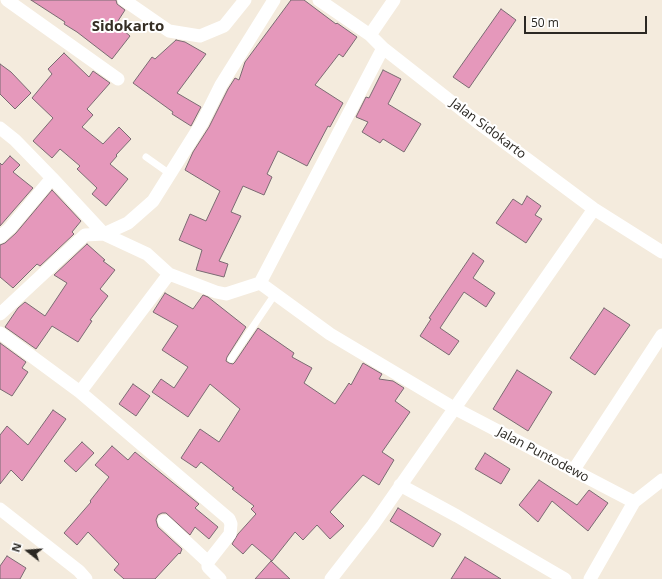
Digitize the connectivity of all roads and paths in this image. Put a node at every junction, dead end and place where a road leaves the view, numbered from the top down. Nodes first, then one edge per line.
1 (7, 0) edge
2 (124, 0) edge
3 (245, 0) edge
4 (274, 0) edge
5 (319, 0) edge
6 (394, 0) edge
7 (370, 35) junction
8 (383, 48) junction
9 (118, 79) dead end
10 (0, 128) edge
11 (146, 157) dead end
12 (170, 174) junction
13 (52, 178) junction
14 (594, 209) junction
15 (104, 234) junction
16 (0, 237) edge
17 (662, 251) edge
18 (169, 274) junction
19 (260, 283) junction
20 (275, 294) junction
21 (0, 314) edge
22 (0, 333) edge
23 (662, 335) edge
24 (231, 359) dead end
25 (80, 392) junction
26 (454, 408) junction
27 (573, 471) junction
28 (662, 480) edge
29 (400, 485) junction
30 (634, 502) junction
31 (2, 514) edge
32 (164, 521) dead end
33 (208, 562) junction
34 (86, 579) edge
35 (220, 579) edge
36 (331, 579) edge
37 (565, 579) edge
38 (590, 579) edge

1 - 9 street
2 - 3 street
4 - 12 street
5 - 7 street, Jalan Sidokarto
6 - 7 street
7 - 8 street, Jalan Sidokarto
8 - 14 street, Jalan Sidokarto
8 - 19 street
10 - 13 street
11 - 12 lane
12 - 15 street
13 - 15 street
13 - 16 street
14 - 17 street, Jalan Sidokarto
14 - 26 street
15 - 18 street
15 - 21 street
18 - 19 street
18 - 25 street
19 - 20 street, Jalan Puntodewo
20 - 24 lane
20 - 26 street, Jalan Puntodewo
22 - 25 street
23 - 27 street
25 - 33 street
26 - 27 street, Jalan Puntodewo
26 - 29 street
27 - 30 street, Jalan Puntodewo
28 - 30 street
29 - 36 street
29 - 37 street
30 - 38 street
31 - 34 street
32 - 33 street
33 - 35 street

